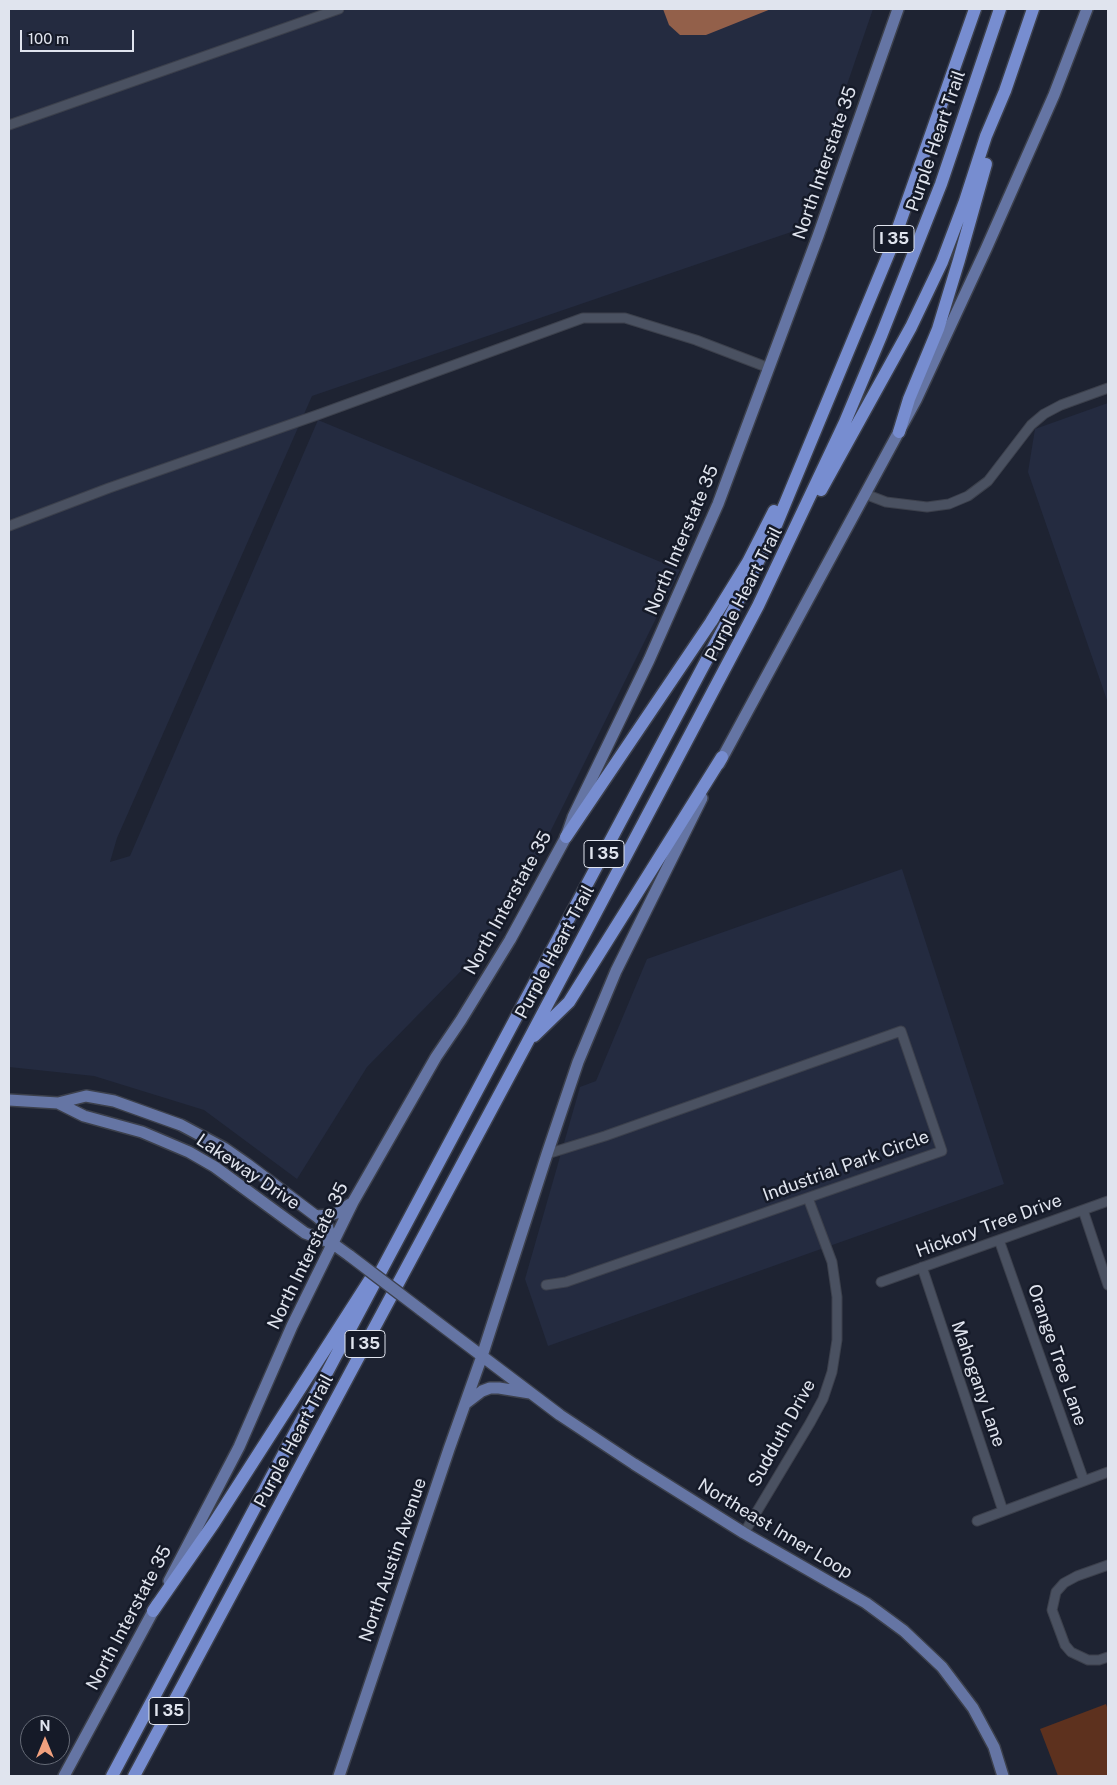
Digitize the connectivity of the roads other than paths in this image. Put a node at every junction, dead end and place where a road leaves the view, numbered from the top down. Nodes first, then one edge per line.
1 (339, 9) edge
2 (898, 9) edge
3 (975, 9) edge
4 (1000, 9) edge
5 (1033, 9) edge
6 (1087, 9) edge
7 (1005, 91) junction
8 (9, 125) edge
9 (769, 368) junction
10 (1108, 388) edge
11 (899, 432) junction
12 (800, 465) junction
13 (865, 494) junction
14 (9, 526) edge
15 (792, 536) junction
16 (722, 757) junction
17 (566, 837) junction
18 (527, 1044) junction
19 (9, 1100) edge
20 (58, 1103) junction
21 (547, 1154) junction
22 (808, 1198) junction
23 (1108, 1201) edge
24 (353, 1202) junction
25 (1083, 1210) junction
26 (316, 1216) junction
27 (399, 1239) junction
28 (999, 1240) junction
29 (332, 1243) junction
30 (922, 1267) junction
31 (881, 1282) dead end
32 (546, 1285) dead end
33 (1108, 1285) edge
34 (482, 1356) junction
35 (532, 1393) junction
36 (465, 1404) junction
37 (1108, 1472) edge
38 (1084, 1481) junction
39 (1003, 1511) junction
40 (977, 1521) dead end
41 (744, 1533) junction
42 (1108, 1565) edge
43 (153, 1611) junction
44 (1108, 1657) edge
45 (64, 1776) edge
46 (112, 1776) edge
47 (134, 1776) edge
48 (339, 1776) edge
49 (1003, 1776) edge

1 - 8 street
2 - 9 main road, North Interstate 35
3 - 12 highway, Purple Heart Trail / I 35
4 - 15 highway, Purple Heart Trail / I 35
5 - 7 highway
6 - 11 main road
7 - 11 highway
7 - 15 highway
9 - 14 street
9 - 17 main road, North Interstate 35
10 - 13 street
11 - 13 main road
12 - 17 highway
12 - 27 highway, Purple Heart Trail / I 35
13 - 16 main road
15 - 18 highway, Purple Heart Trail / I 35
16 - 18 highway
16 - 21 main road
17 - 24 main road, North Interstate 35
18 - 47 highway, Purple Heart Trail / I 35
19 - 20 main road, Lakeway Drive
20 - 26 main road, Lakeway Drive
20 - 29 main road, Lakeway Drive
21 - 22 street, Industrial Park Circle
21 - 34 main road
22 - 32 street, Industrial Park Circle
22 - 41 street, Sudduth Drive
23 - 25 street, Hickory Tree Drive
24 - 26 main road
24 - 29 main road, North Interstate 35
25 - 28 street, Hickory Tree Drive
25 - 33 street
26 - 29 main road, Lakeway Drive
27 - 43 highway
27 - 46 highway, Purple Heart Trail / I 35
28 - 30 street, Hickory Tree Drive
28 - 38 street, Orange Tree Lane
29 - 34 main road, Lakeway Drive, bridge
29 - 43 main road, North Interstate 35
30 - 31 street, Hickory Tree Drive
30 - 39 street, Mahogany Lane
34 - 35 main road, Northeast Inner Loop
34 - 36 main road, North Austin Avenue
35 - 36 main road
35 - 41 main road, Northeast Inner Loop
36 - 48 main road, North Austin Avenue
37 - 38 street
38 - 39 street
39 - 40 street
41 - 49 main road, Northeast Inner Loop
42 - 44 street
43 - 45 main road, North Interstate 35

